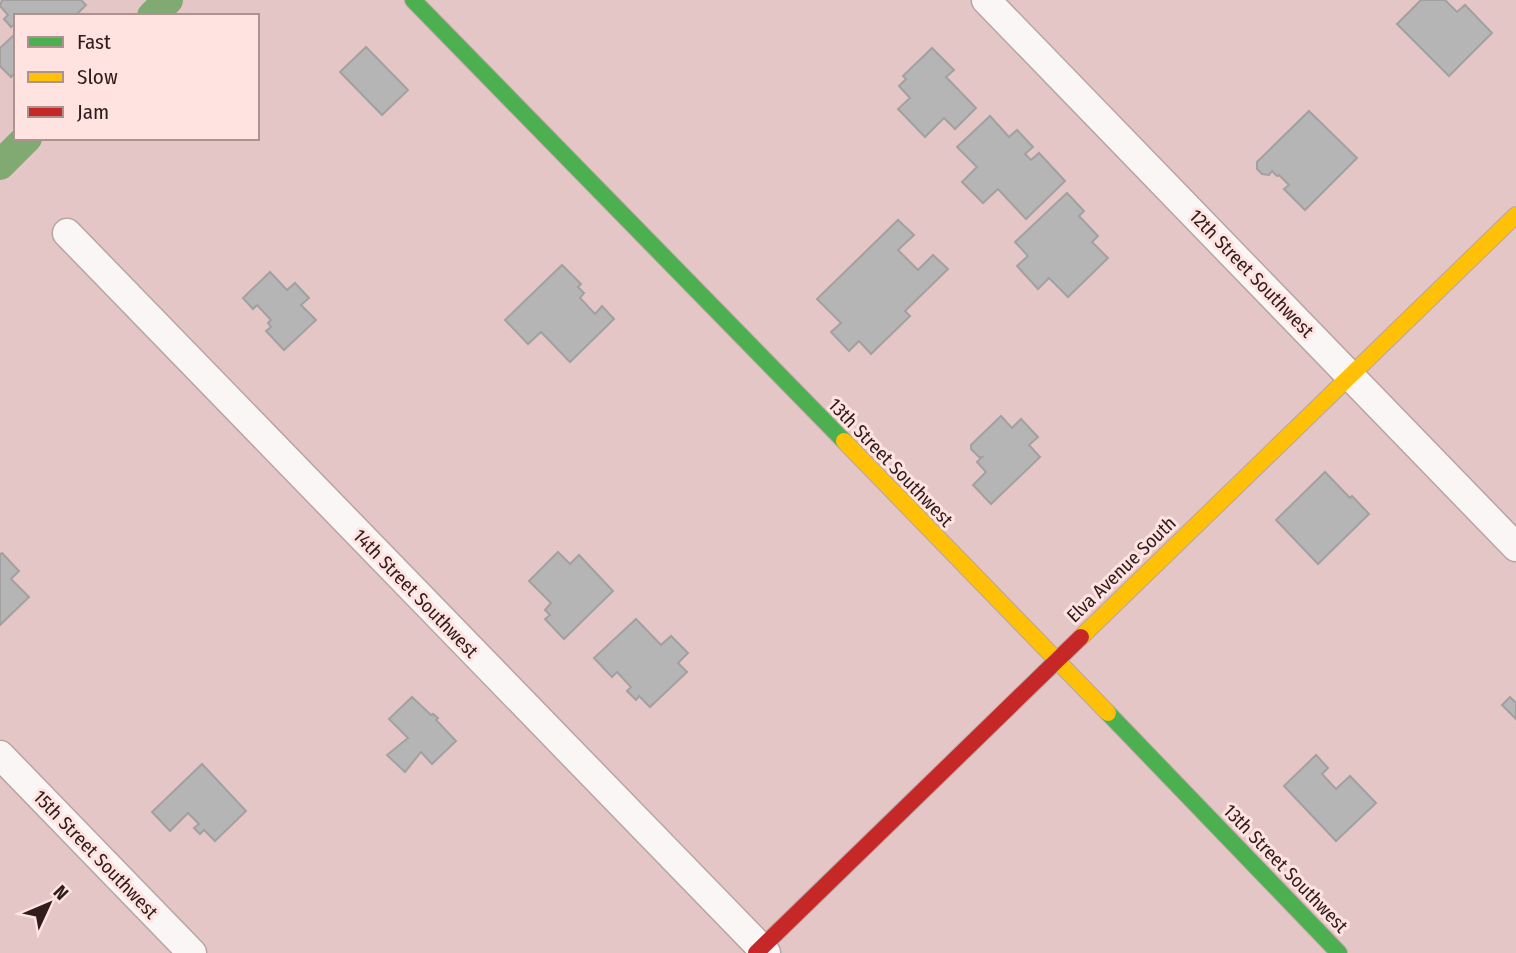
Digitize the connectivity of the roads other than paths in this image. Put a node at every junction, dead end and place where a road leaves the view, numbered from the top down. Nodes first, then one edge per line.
1 (413, 0) edge
2 (986, 0) edge
3 (1516, 215) edge
4 (67, 233) dead end
5 (1351, 375) junction
6 (1516, 547) edge
7 (1058, 660) junction
8 (0, 755) edge
9 (761, 951) edge
10 (192, 953) edge
11 (1339, 953) edge

1 - 7 street, 13th Street Southwest
2 - 5 street, 12th Street Southwest
3 - 5 street, Elva Avenue South
4 - 9 street, 14th Street Southwest
5 - 6 street, 12th Street Southwest
5 - 7 street, Elva Avenue South
7 - 9 street, Elva Avenue South
7 - 11 street, 13th Street Southwest
8 - 10 street, 15th Street Southwest

